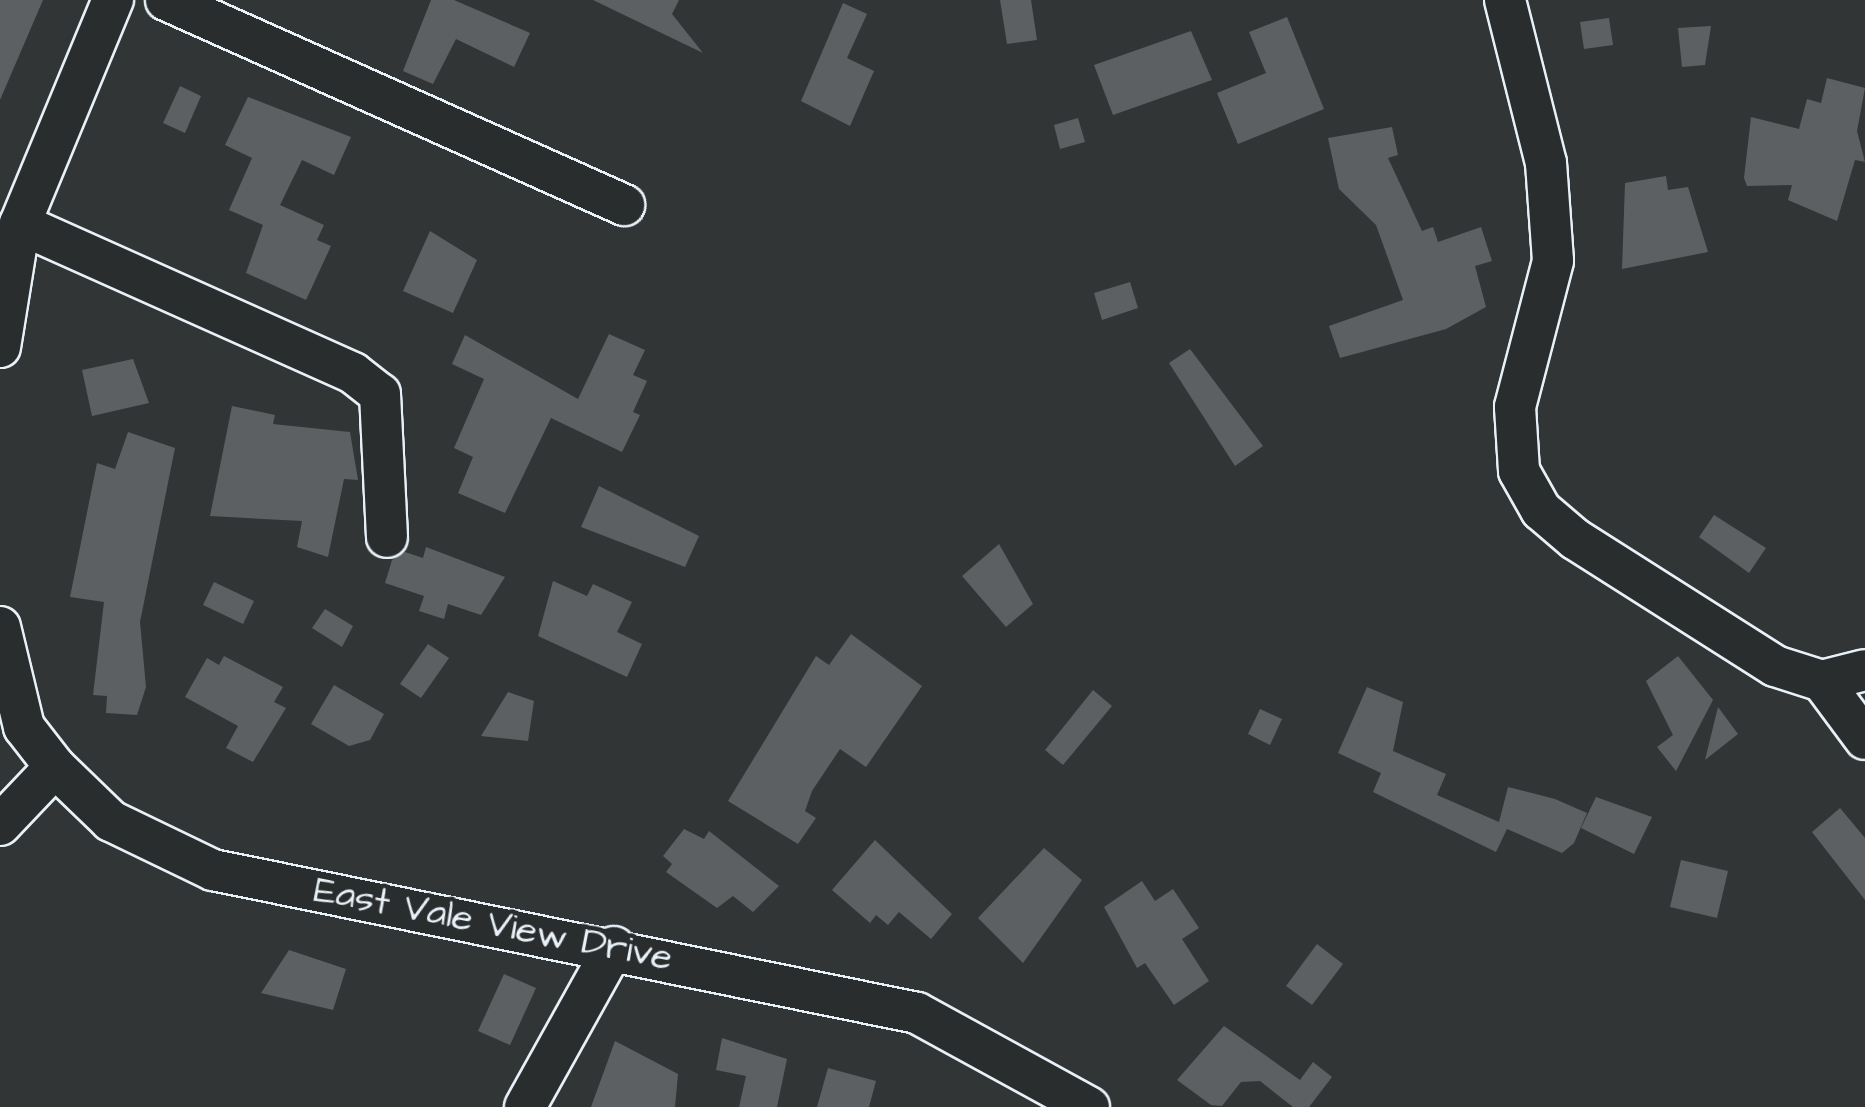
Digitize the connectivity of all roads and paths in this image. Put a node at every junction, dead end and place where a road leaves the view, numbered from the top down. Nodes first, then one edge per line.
1 (113, 0) edge
2 (166, 0) edge
3 (1505, 0) edge
4 (624, 205) dead end
5 (20, 224) junction
6 (0, 347) edge
7 (387, 537) dead end
8 (0, 627) edge
9 (1865, 670) edge
10 (1822, 681) junction
11 (1865, 738) edge
12 (55, 767) junction
13 (0, 825) edge
14 (614, 947) junction
15 (525, 1107) edge
16 (1089, 1107) edge

1 - 5 street
2 - 4 street
3 - 10 street
5 - 6 street
5 - 7 street
8 - 12 street, East Vale View Drive
9 - 10 street
10 - 11 street
12 - 13 street
12 - 14 street, East Vale View Drive
14 - 15 street
14 - 16 street, East Vale View Drive

